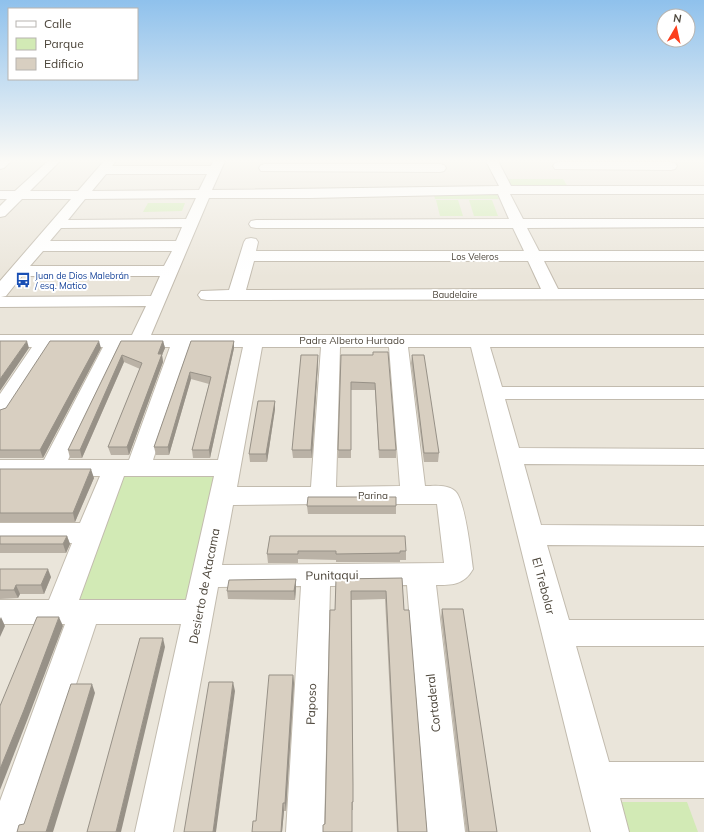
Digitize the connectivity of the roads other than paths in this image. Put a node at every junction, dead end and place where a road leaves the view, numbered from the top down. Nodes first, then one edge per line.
1 (14, 200) edge
2 (77, 200) edge
3 (201, 200) edge
4 (225, 200) edge
5 (259, 200) edge
6 (290, 200) edge
7 (507, 200) edge
8 (695, 200) edge
9 (698, 203) dead end
10 (259, 209) junction
11 (0, 213) edge
12 (704, 222) edge
13 (518, 223) junction
14 (57, 224) junction
15 (190, 224) junction
16 (38, 246) junction
17 (180, 246) junction
18 (247, 256) junction
19 (534, 256) junction
20 (704, 256) edge
21 (17, 271) junction
22 (169, 271) junction
23 (0, 292) edge
24 (552, 294) junction
25 (704, 294) edge
26 (207, 295) dead end
27 (236, 295) junction
28 (156, 301) junction
29 (0, 302) edge
30 (254, 340) junction
31 (331, 340) junction
32 (0, 341) edge
33 (45, 341) junction
34 (115, 341) junction
35 (139, 341) junction
36 (182, 341) junction
37 (398, 341) junction
38 (479, 341) junction
39 (704, 341) edge
40 (492, 392) junction
41 (704, 393) edge
42 (0, 410) edge
43 (510, 456) junction
44 (704, 457) edge
45 (0, 468) edge
46 (52, 468) junction
47 (126, 468) junction
48 (228, 468) junction
49 (413, 495) junction
50 (223, 496) junction
51 (323, 496) junction
52 (0, 533) edge
53 (89, 534) junction
54 (530, 535) junction
55 (704, 536) edge
56 (457, 572) joint
57 (420, 574) junction
58 (316, 575) junction
59 (206, 576) junction
60 (0, 612) edge
61 (72, 612) junction
62 (199, 612) junction
63 (557, 633) junction
64 (704, 633) edge
65 (596, 780) junction
66 (704, 780) edge
67 (8, 832) edge
68 (154, 832) edge
69 (305, 832) edge
70 (446, 832) edge
71 (610, 832) edge

1 - 11 street
2 - 14 street
3 - 15 street
4 - 10 street
5 - 10 street
6 - 10 street
7 - 13 street
8 - 9 street
10 - 13 street
10 - 18 street
12 - 13 street
13 - 19 street
14 - 15 street
14 - 16 street
15 - 17 street
16 - 17 street
16 - 21 street
17 - 22 street
18 - 19 street, Los Veleros
18 - 27 street
19 - 20 street, Los Veleros
19 - 24 street
21 - 22 street
21 - 23 street
22 - 28 street
24 - 25 street, Baudelaire
24 - 27 street, Baudelaire
26 - 27 street, Baudelaire
28 - 29 street
28 - 35 street
30 - 31 street, Padre Alberto Hurtado
30 - 36 street, Padre Alberto Hurtado
30 - 48 street, Desierto de Atacama
31 - 37 street, Padre Alberto Hurtado
31 - 51 street
32 - 33 street, Padre Alberto Hurtado
33 - 34 street, Padre Alberto Hurtado
33 - 42 street
34 - 35 street, Padre Alberto Hurtado
34 - 46 street
35 - 36 street, Padre Alberto Hurtado
36 - 47 street
37 - 38 street, Padre Alberto Hurtado
37 - 49 street
38 - 39 street, Padre Alberto Hurtado
38 - 40 street, El Trebolar
40 - 41 street
40 - 43 street, El Trebolar
43 - 44 street
43 - 54 street, El Trebolar
45 - 46 street
46 - 47 street
47 - 48 street
47 - 53 street
48 - 50 street, Desierto de Atacama
49 - 51 street, Parina
49 - 56 street, Parina
50 - 51 street, Parina
50 - 59 street, Desierto de Atacama
52 - 53 street
53 - 61 street
54 - 55 street
54 - 63 street, El Trebolar
56 - 57 street, Punitaqui
57 - 58 street, Punitaqui
57 - 70 street, Cortaderal
58 - 59 street, Punitaqui
58 - 69 street, Paposo
59 - 62 street, Desierto de Atacama
60 - 61 street
61 - 62 street
61 - 67 street
62 - 68 street, Desierto de Atacama
63 - 64 street
63 - 65 street, El Trebolar
65 - 66 street
65 - 71 street, El Trebolar

